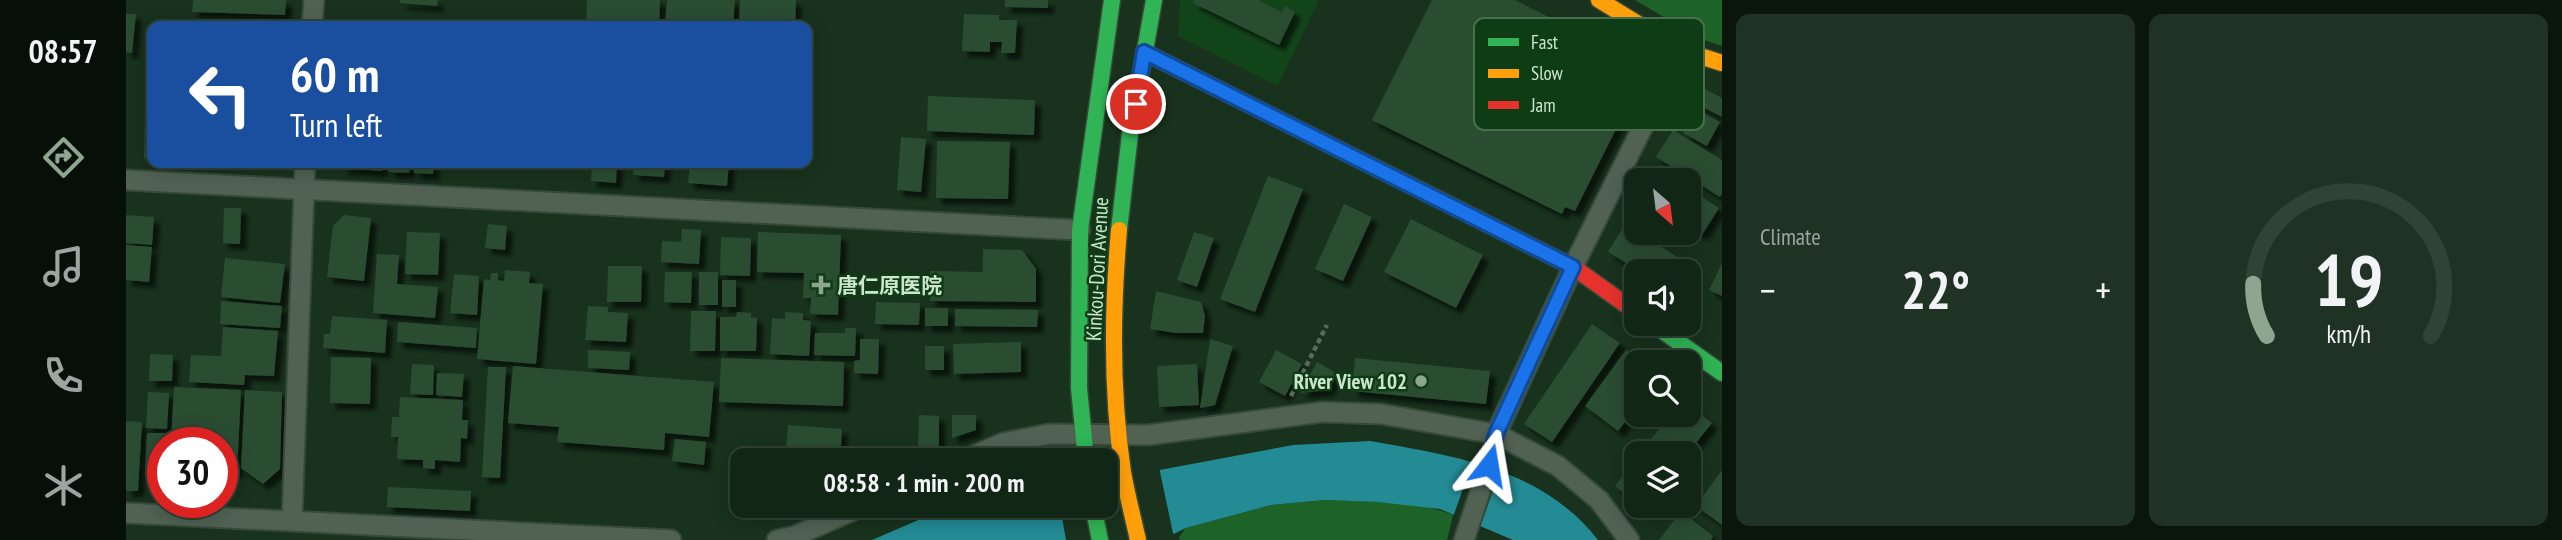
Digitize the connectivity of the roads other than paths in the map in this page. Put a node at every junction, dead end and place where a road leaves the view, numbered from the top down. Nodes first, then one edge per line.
1 (314, 0) edge
2 (1112, 0) edge
3 (1154, 0) edge
4 (1599, 0) edge
5 (1629, 18) edge
6 (313, 21) edge
7 (1144, 52) junction
8 (1704, 57) edge
9 (1722, 63) edge
10 (1641, 130) edge
11 (305, 168) edge
12 (126, 180) edge
13 (304, 188) junction
14 (1080, 230) junction
15 (1573, 267) junction
16 (1624, 303) edge
17 (1670, 336) edge
18 (1722, 373) edge
19 (1084, 434) junction
20 (1496, 434) junction
21 (1119, 435) junction
22 (992, 448) edge
23 (1085, 448) edge
24 (126, 513) edge
25 (835, 518) edge
26 (1095, 518) edge
27 (292, 520) junction
28 (1466, 534) edge
29 (671, 540) edge
30 (777, 540) edge
31 (1100, 540) edge
32 (1138, 540) edge
33 (1629, 540) edge

1 - 6 street
2 - 14 main road, Kinkou-Dori Avenue
3 - 7 main road, Kinkou-Dori Avenue
4 - 5 main road
7 - 15 main road
7 - 21 main road, Kinkou-Dori Avenue
8 - 9 main road
10 - 15 street
11 - 13 street
12 - 13 street
13 - 14 street
13 - 27 street
14 - 19 main road, Kinkou-Dori Avenue
15 - 16 main road
15 - 20 street
17 - 18 main road
19 - 21 street
19 - 22 street
19 - 23 main road, Kinkou-Dori Avenue
20 - 21 street
20 - 28 street
20 - 33 street
21 - 32 main road, Kinkou-Dori Avenue
24 - 27 street
25 - 30 street
26 - 31 main road
27 - 29 street

